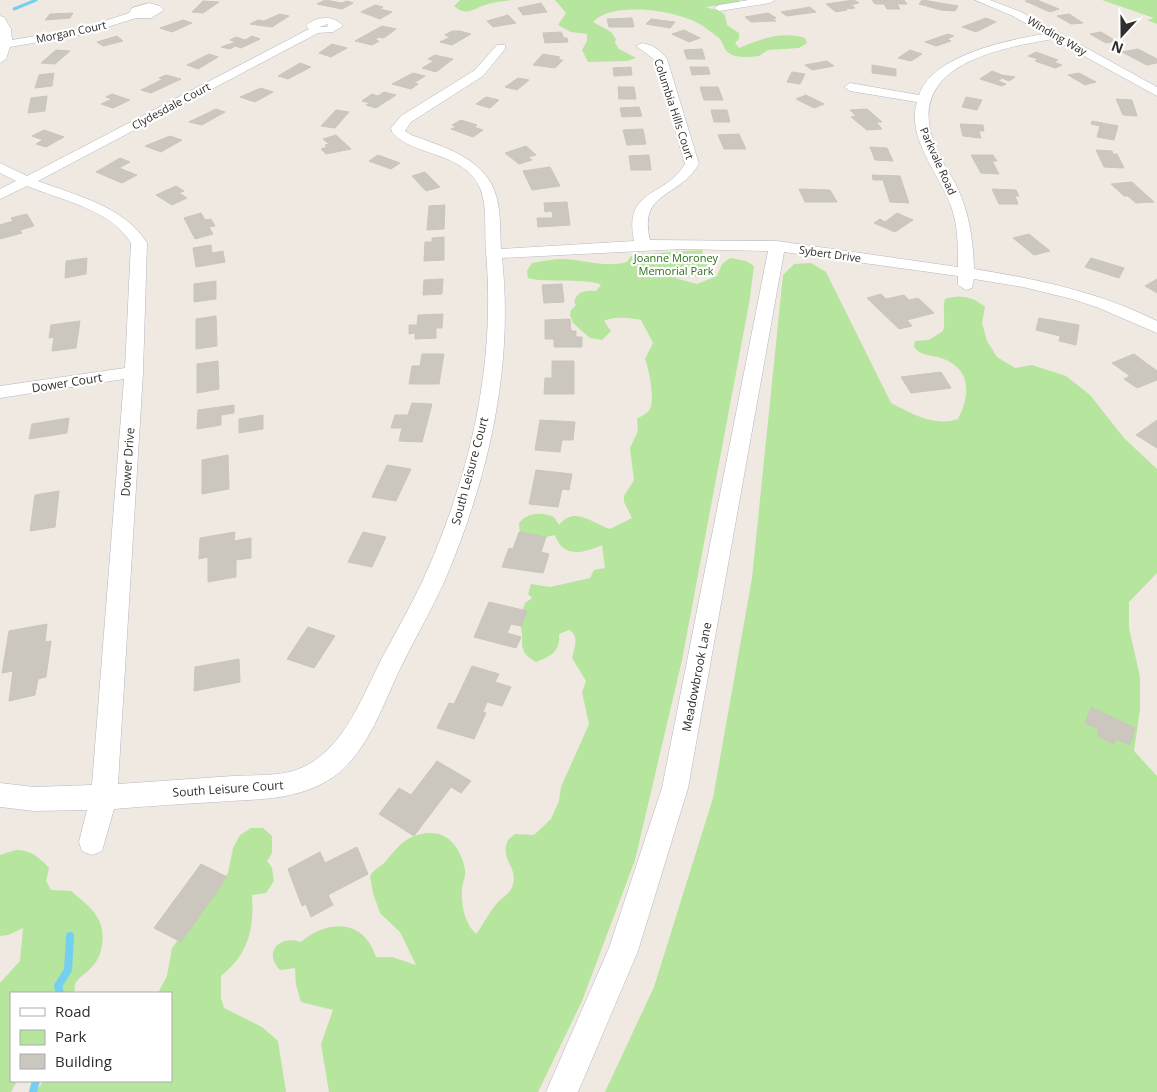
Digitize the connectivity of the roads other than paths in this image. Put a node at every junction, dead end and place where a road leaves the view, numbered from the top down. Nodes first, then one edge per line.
1 (770, 0) edge
2 (980, 0) edge
3 (719, 8) dead end
4 (135, 15) dead end
5 (0, 19) edge
6 (316, 30) dead end
7 (1055, 35) junction
8 (6, 44) junction
9 (642, 46) dead end
10 (501, 47) dead end
11 (0, 59) edge
12 (850, 87) dead end
13 (1157, 92) edge
14 (922, 99) junction
15 (0, 167) edge
16 (26, 181) junction
17 (0, 195) edge
18 (643, 246) junction
19 (777, 246) junction
20 (494, 254) junction
21 (966, 278) junction
22 (1157, 328) edge
23 (134, 372) junction
24 (0, 392) edge
25 (0, 795) edge
26 (104, 797) junction
27 (92, 842) dead end
28 (562, 1092) edge

1 - 3 street
2 - 7 street, Winding Way
4 - 8 street, Morgan Court
5 - 8 street
6 - 16 street, Clydesdale Court
7 - 13 street, Winding Way
7 - 14 street
8 - 11 street
9 - 18 street, Columbia Hills Court
10 - 20 street, South Leisure Court
12 - 14 street
14 - 21 street, Parkvale Road
15 - 16 street, Dower Drive
16 - 17 street, Clydesdale Court
16 - 23 street, Dower Drive
18 - 19 street, Sybert Drive
18 - 20 street, Sybert Drive
19 - 21 street, Sybert Drive
19 - 28 street, Meadowbrook Lane
20 - 26 street, South Leisure Court
21 - 22 street, Sybert Drive
23 - 24 street, Dower Court
23 - 26 street, Dower Drive
25 - 26 street, South Leisure Court
26 - 27 street, Dower Drive

